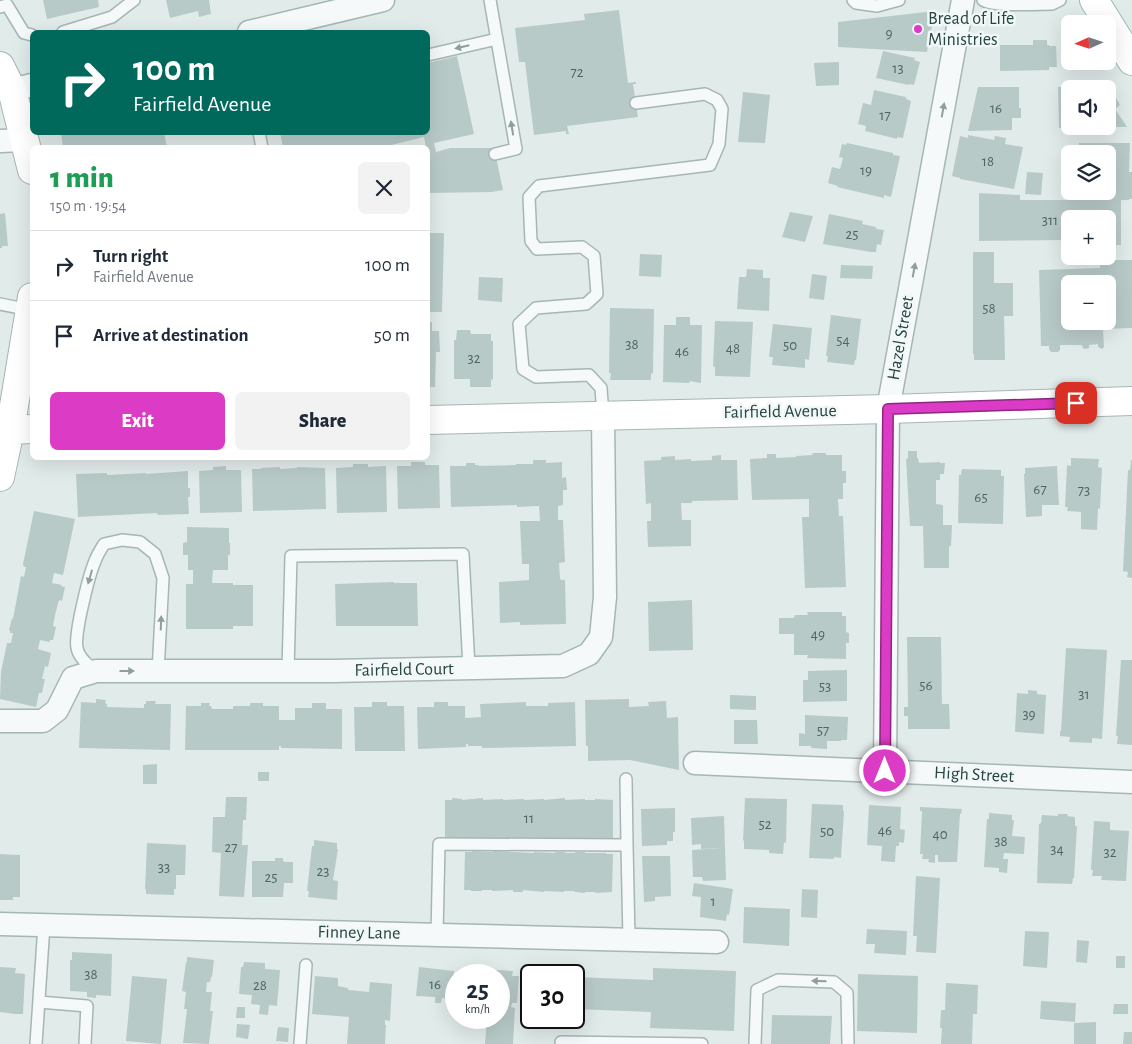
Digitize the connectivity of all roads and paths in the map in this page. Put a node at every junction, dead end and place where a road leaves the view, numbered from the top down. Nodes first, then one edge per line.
1 (134, 0) edge
2 (383, 0) edge
3 (490, 0) edge
4 (853, 0) edge
5 (899, 0) edge
6 (963, 0) edge
7 (983, 0) edge
8 (1060, 0) edge
9 (1094, 0) edge
10 (0, 7) edge
11 (70, 30) edge
12 (256, 30) edge
13 (30, 35) edge
14 (497, 39) junction
15 (430, 54) edge
16 (1132, 61) edge
17 (15, 81) edge
18 (636, 103) dead end
19 (12, 140) edge
20 (495, 154) dead end
21 (30, 167) edge
22 (30, 303) edge
23 (0, 304) edge
24 (30, 316) edge
25 (1132, 402) edge
26 (888, 409) junction
27 (603, 416) junction
28 (430, 420) edge
29 (21, 430) edge
30 (0, 477) edge
31 (469, 668) junction
32 (96, 671) junction
33 (288, 671) junction
34 (158, 672) junction
35 (0, 721) edge
36 (695, 763) dead end
37 (885, 771) junction
38 (626, 779) dead end
39 (1132, 782) edge
40 (628, 846) junction
41 (0, 924) edge
42 (44, 925) junction
43 (437, 935) junction
44 (629, 940) junction
45 (717, 942) dead end
46 (306, 965) dead end
47 (38, 1002) junction
48 (561, 1042) dead end
49 (36, 1044) edge
50 (85, 1044) edge
51 (300, 1044) edge
52 (702, 1044) edge
53 (755, 1044) edge
54 (848, 1044) edge

1 - 11 lane
2 - 12 street
3 - 14 lane
4 - 5 lane
26 -> 6 street, Hazel Street
7 - 8 lane
9 - 16 street
10 - 13 lane
14 -> 15 lane
20 -> 14 lane
17 - 19 street
18 - 27 lane
19 - 21 street
22 - 23 lane
24 - 29 street
25 - 26 street, Fairfield Avenue
26 - 27 street, Fairfield Avenue
26 - 37 street, Hazel Street
27 - 28 street, Fairfield Avenue
27 - 31 street, Fairfield Court
29 - 30 street
31 - 33 street, Fairfield Court
31 - 33 lane
32 -> 34 street, Fairfield Court
34 -> 32 lane
32 - 35 street, Fairfield Court
33 - 34 street, Fairfield Court
36 - 37 street, High Street
37 - 39 street, High Street
38 - 40 lane
40 - 43 lane
40 - 44 lane
41 - 42 street, Finney Lane
42 - 43 street, Finney Lane
42 - 47 lane
43 - 44 street, Finney Lane
44 - 45 street, Finney Lane
46 - 51 lane
47 - 49 lane
47 - 50 lane
48 - 52 lane
54 -> 53 lane

